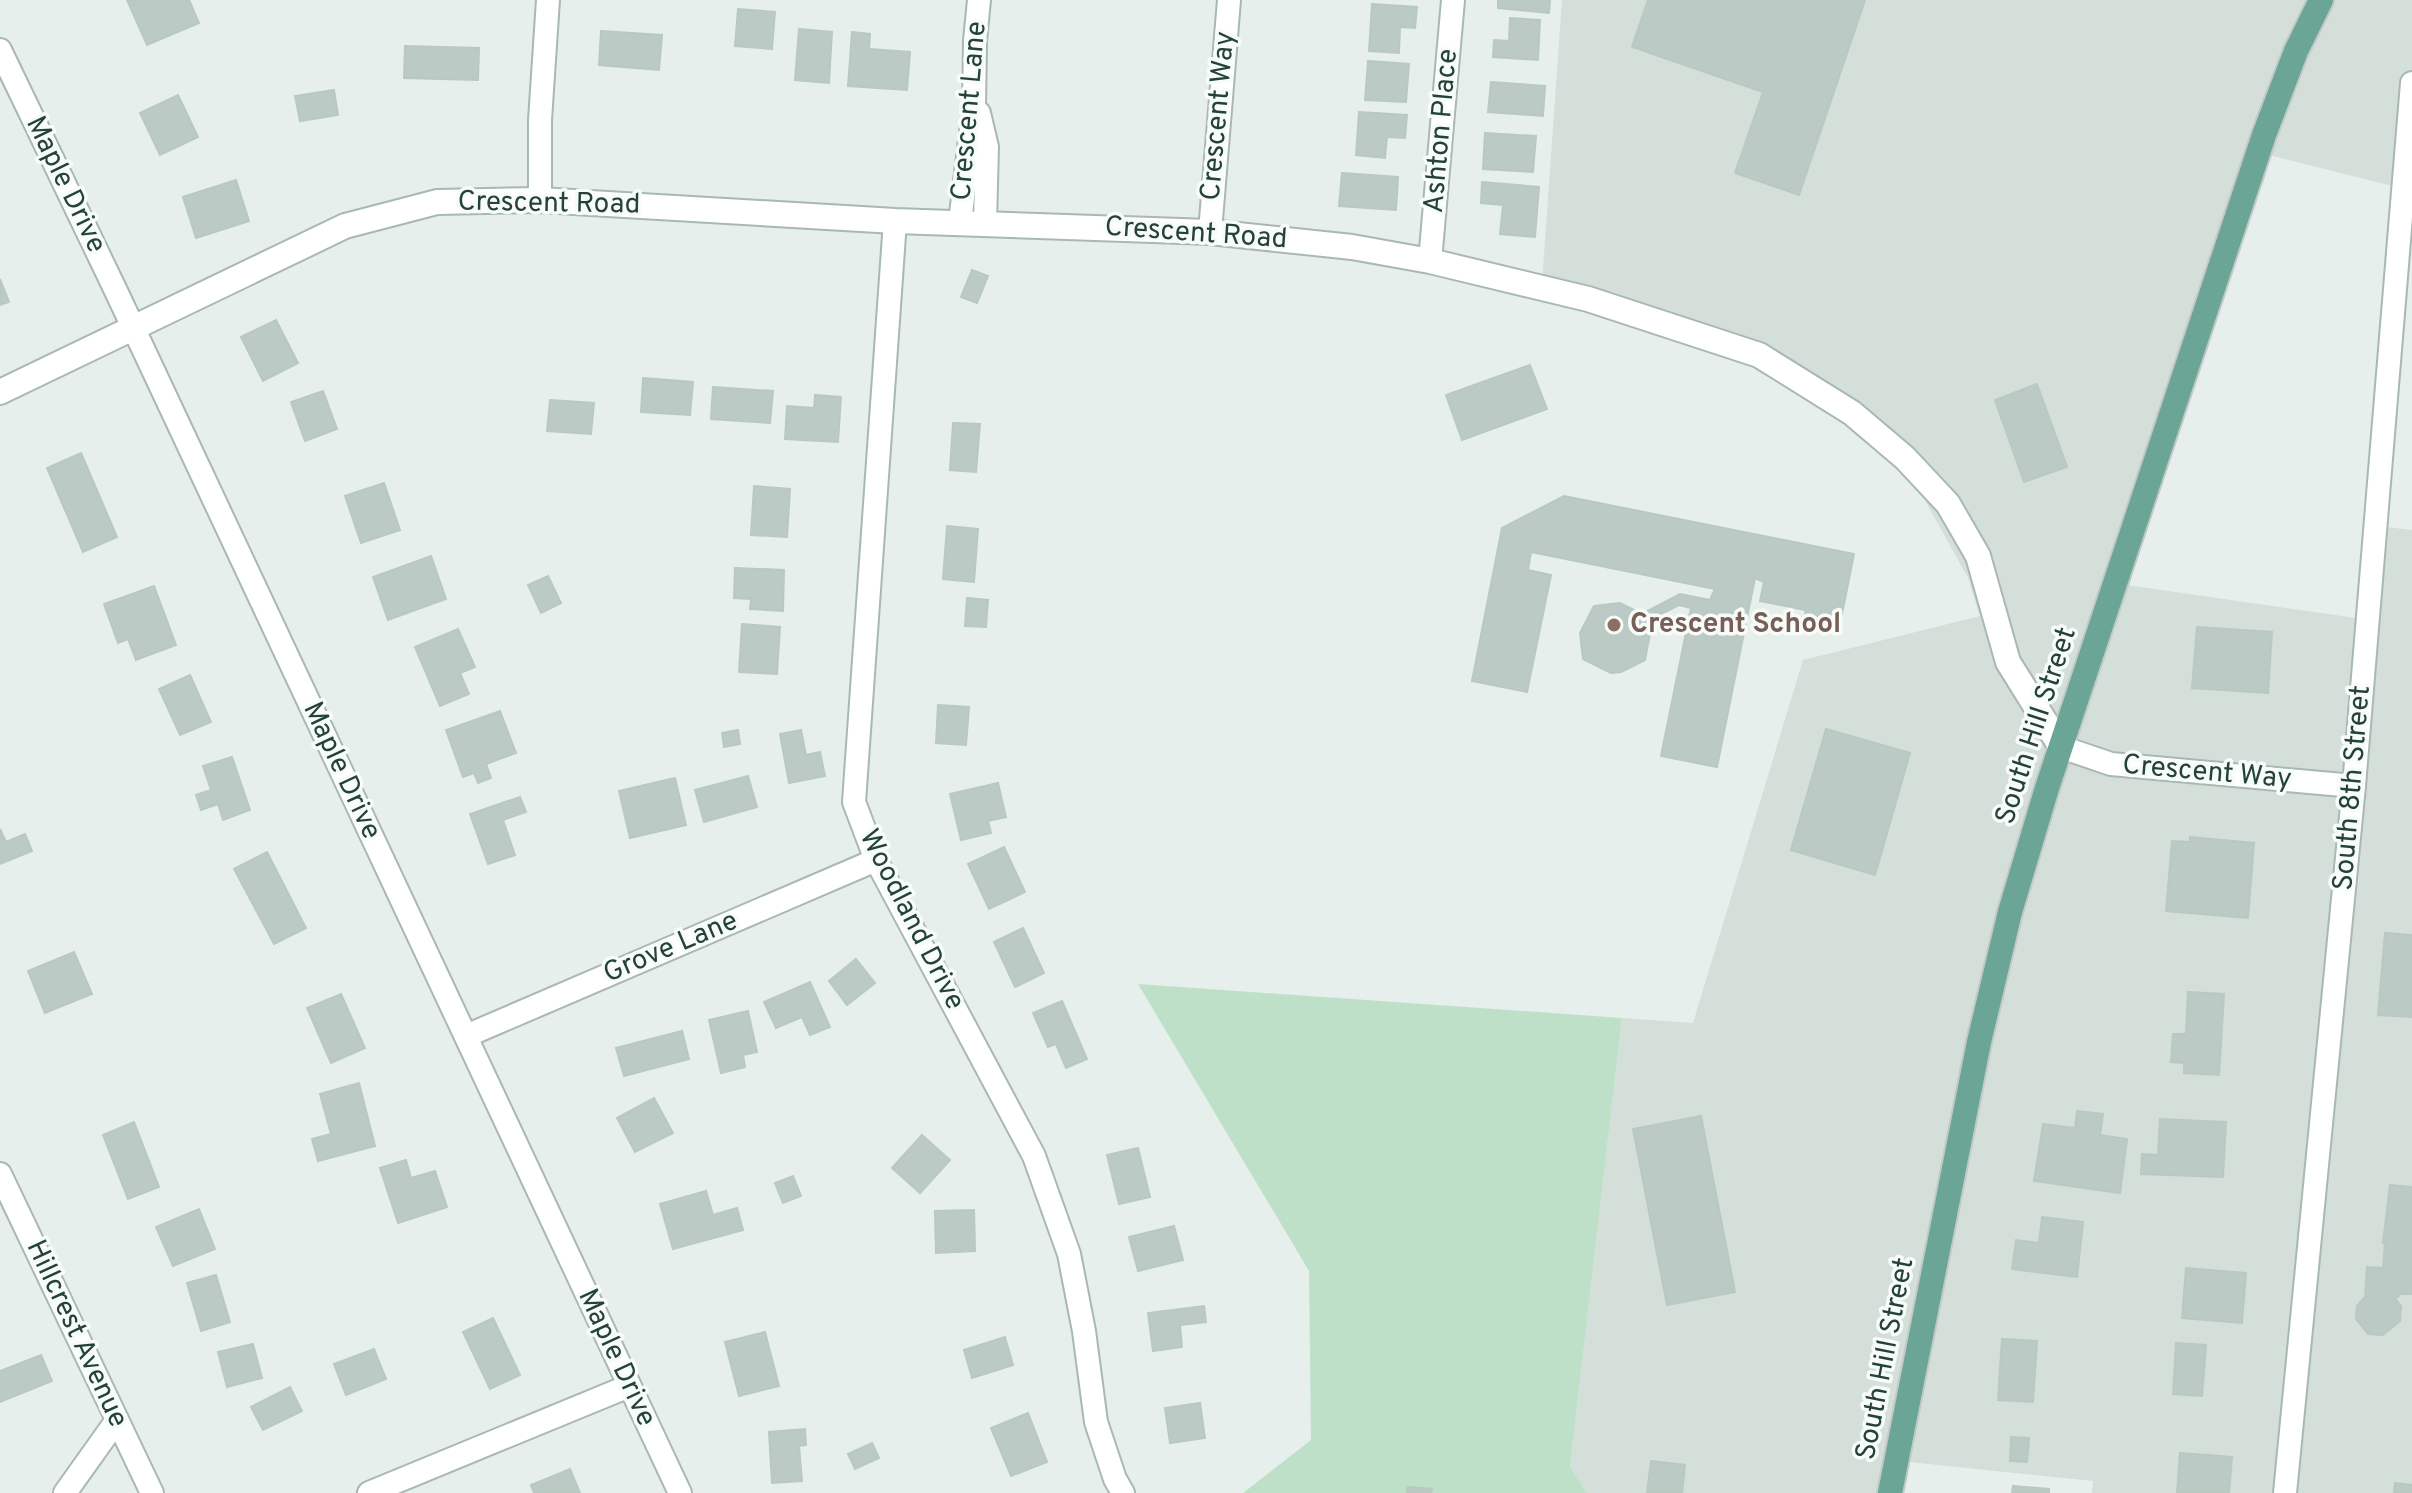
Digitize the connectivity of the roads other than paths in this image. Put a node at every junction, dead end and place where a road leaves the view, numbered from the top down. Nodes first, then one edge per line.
1 (548, 0) edge
2 (979, 0) edge
3 (1229, 0) edge
4 (1453, 0) edge
5 (2321, 0) edge
6 (0, 50) edge
7 (2412, 83) edge
8 (540, 200) junction
9 (895, 221) junction
10 (972, 222) junction
11 (1210, 232) junction
12 (1430, 261) junction
13 (132, 327) junction
14 (0, 392) edge
15 (2061, 747) junction
16 (2354, 786) junction
17 (876, 860) junction
18 (466, 1036) junction
19 (0, 1174) edge
20 (629, 1386) junction
21 (117, 1420) junction
22 (65, 1493) edge
23 (152, 1493) edge
24 (369, 1493) edge
25 (680, 1493) edge
26 (1123, 1493) edge
27 (1890, 1493) edge
28 (2285, 1493) edge

1 - 8 street
2 - 10 street, Crescent Lane
3 - 11 street, Crescent Way
4 - 12 street, Ashton Place
5 - 15 main road, South Hill Street
6 - 13 street, Maple Drive
7 - 16 street, South 8th Street
8 - 9 street, Crescent Road
8 - 13 street, Crescent Road
9 - 10 street, Crescent Road
9 - 17 street, Woodland Drive
10 - 11 street, Crescent Road
11 - 12 street, Crescent Road
12 - 15 street, Crescent Road
13 - 14 street, Crescent Road
13 - 18 street, Maple Drive
15 - 16 street, Crescent Way
15 - 27 main road, South Hill Street
16 - 28 street, South 8th Street
17 - 18 street, Grove Lane
17 - 26 street, Woodland Drive
18 - 20 street, Maple Drive
19 - 21 street, Hillcrest Avenue
20 - 24 street
20 - 25 street, Maple Drive
21 - 22 street
21 - 23 street, Hillcrest Avenue

